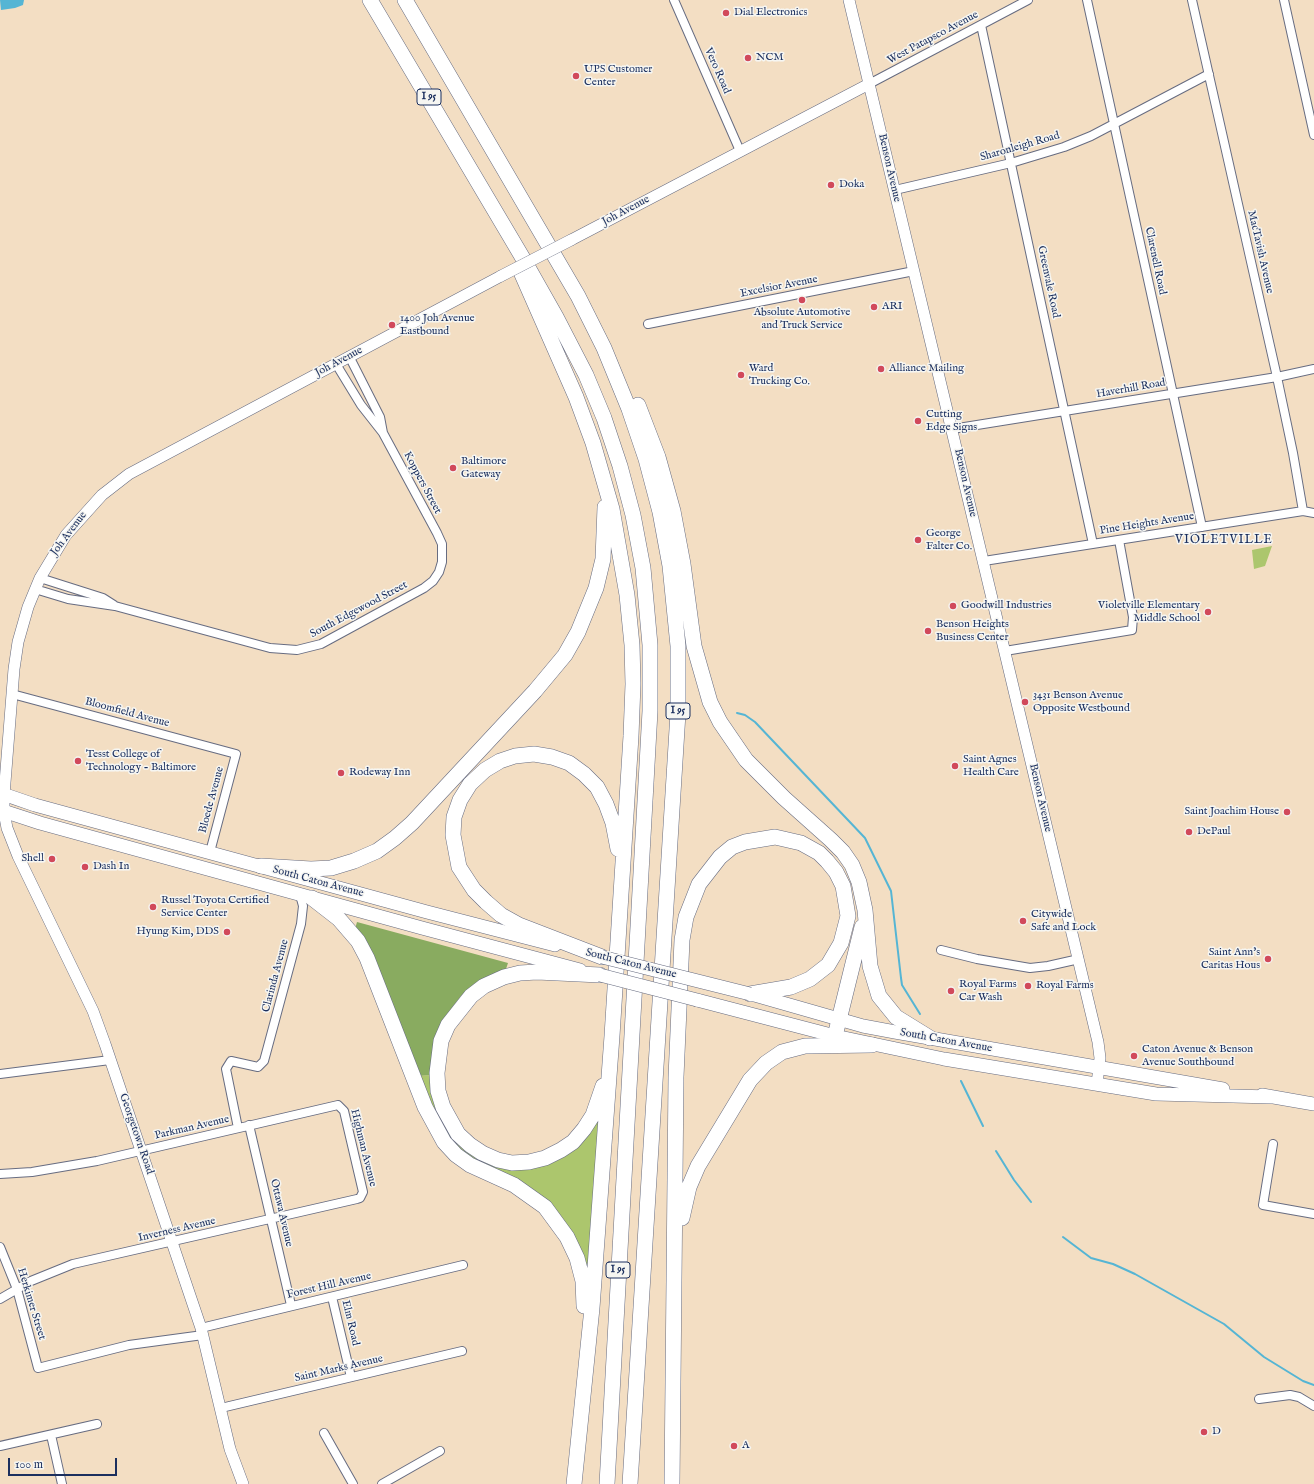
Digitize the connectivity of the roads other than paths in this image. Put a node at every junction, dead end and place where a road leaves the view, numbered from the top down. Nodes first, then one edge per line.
1 (370, 0) edge
2 (405, 0) edge
3 (674, 0) edge
4 (849, 0) edge
5 (1028, 0) edge
6 (1087, 0) edge
7 (1192, 0) edge
8 (1284, 0) edge
9 (981, 25) junction
10 (1209, 74) junction
11 (869, 84) junction
12 (1114, 125) junction
13 (1314, 135) edge
14 (740, 151) junction
15 (1011, 163) junction
16 (895, 190) junction
17 (486, 195) junction
18 (540, 230) junction
19 (914, 271) junction
20 (648, 324) dead end
21 (349, 356) junction
22 (336, 364) junction
23 (1314, 369) edge
24 (1277, 377) junction
25 (1173, 393) junction
26 (1065, 411) junction
27 (952, 429) junction
28 (383, 433) junction
29 (593, 443) junction
30 (1303, 511) junction
31 (1314, 513) edge
32 (1202, 526) junction
33 (1119, 540) junction
34 (442, 544) joint
35 (1093, 544) junction
36 (984, 561) junction
37 (40, 578) junction
38 (35, 589) junction
39 (115, 606) junction
40 (1005, 651) junction
41 (12, 694) junction
42 (236, 754) joint
43 (2, 794) edge
44 (2, 811) edge
45 (210, 852) junction
46 (261, 866) junction
47 (621, 892) junction
48 (306, 896) junction
49 (865, 910) junction
50 (941, 950) dead end
51 (602, 957) junction
52 (1078, 959) junction
53 (600, 975) junction
54 (750, 994) junction
55 (840, 1019) junction
56 (612, 1036) junction
57 (835, 1036) junction
58 (930, 1038) junction
59 (872, 1045) junction
60 (110, 1060) junction
61 (1099, 1068) junction
62 (0, 1074) edge
63 (1097, 1084) junction
64 (1271, 1097) junction
65 (1314, 1104) edge
66 (340, 1106) joint
67 (249, 1125) junction
68 (238, 1128) junction
69 (1273, 1144) dead end
70 (141, 1151) junction
71 (0, 1174) edge
72 (362, 1195) joint
73 (1314, 1214) edge
74 (271, 1219) junction
75 (173, 1242) junction
76 (0, 1247) edge
77 (462, 1265) dead end
78 (17, 1289) junction
79 (675, 1289) junction
80 (332, 1297) junction
81 (0, 1299) edge
82 (291, 1305) junction
83 (202, 1331) junction
84 (462, 1351) dead end
85 (38, 1368) joint
86 (351, 1377) junction
87 (1259, 1399) dead end
88 (1314, 1406) edge
89 (221, 1408) junction
90 (97, 1424) dead end
91 (324, 1433) dead end
92 (52, 1435) junction
93 (0, 1446) edge
94 (440, 1451) dead end
95 (576, 1468) junction
96 (62, 1484) edge
97 (243, 1484) edge
98 (353, 1484) edge
99 (382, 1484) edge
100 (574, 1484) edge
101 (607, 1484) edge
102 (630, 1484) edge
103 (672, 1484) edge

1 - 17 highway, I 95
2 - 18 highway, I 95
3 - 14 street, Vero Road
4 - 11 street, Benson Avenue
5 - 9 street, West Patapsco Avenue
6 - 12 street, Clarenell Road
7 - 10 street, MacTavish Avenue
8 - 13 street
9 - 11 street, West Patapsco Avenue
9 - 15 street, Greenvale Road
10 - 12 street, Sharonleigh Road
10 - 24 street, MacTavish Avenue
11 - 14 street, Joh Avenue
11 - 16 street, Benson Avenue
12 - 15 street, Sharonleigh Road
12 - 25 street, Clarenell Road
14 - 21 street, Joh Avenue, bridge
15 - 16 street, Sharonleigh Road
15 - 26 street, Greenvale Road
16 - 19 street, Benson Avenue
17 - 29 highway
17 - 101 highway, I 95
18 - 49 highway
18 - 102 highway, I 95
19 - 20 street, Excelsior Avenue
19 - 27 street, Benson Avenue
21 - 22 street, Joh Avenue
21 - 28 street, Koppers Street
22 - 28 street, Koppers Street
22 - 37 street, Joh Avenue
23 - 24 street, Haverhill Road
24 - 25 street, Haverhill Road
24 - 30 street, MacTavish Avenue
25 - 26 street, Haverhill Road
25 - 32 street, Clarenell Road
26 - 27 street, Haverhill Road
26 - 35 street, Greenvale Road
27 - 36 street, Benson Avenue
28 - 34 street, Koppers Street
29 - 46 highway
29 - 47 highway
30 - 31 street, Pine Heights Avenue
30 - 32 street, Pine Heights Avenue
32 - 33 street, Pine Heights Avenue
33 - 35 street, Pine Heights Avenue
33 - 40 street
34 - 39 street, South Edgewood Street
35 - 36 street, Pine Heights Avenue
36 - 40 street, Benson Avenue
37 - 38 street, Joh Avenue
37 - 39 street, South Edgewood Street
38 - 39 street, South Edgewood Street
38 - 41 street, Joh Avenue
40 - 52 street, Benson Avenue
41 - 42 street, Bloomfield Avenue
41 - 43 street, Joh Avenue
42 - 45 street, Bloede Avenue
43 - 44 street, Georgetown Road
43 - 45 main road, South Caton Avenue
44 - 48 main road, South Caton Avenue
44 - 60 street, Georgetown Road
45 - 46 main road, South Caton Avenue
46 - 51 main road, South Caton Avenue
47 - 51 highway
47 - 56 highway
48 - 53 main road, South Caton Avenue
48 - 68 street, Clarinda Avenue
48 - 95 highway
49 - 55 highway
49 - 58 highway
50 - 52 street
51 - 54 main road, South Caton Avenue, bridge
52 - 61 street, Benson Avenue
53 - 56 highway
53 - 57 main road, South Caton Avenue, bridge
54 - 55 main road, South Caton Avenue
54 - 79 highway
55 - 57 highway
55 - 58 main road, South Caton Avenue
56 - 95 highway
57 - 59 main road, South Caton Avenue
58 - 61 main road, South Caton Avenue
59 - 63 main road, South Caton Avenue
59 - 79 highway
60 - 62 street
60 - 70 street, Georgetown Road
61 - 63 street, Benson Avenue
61 - 64 main road, South Caton Avenue
63 - 64 main road, South Caton Avenue
64 - 65 main road, South Caton Avenue
66 - 67 street, Parkman Avenue
66 - 72 street, Highman Avenue
67 - 68 street, Parkman Avenue
67 - 74 street, Ottawa Avenue
68 - 70 street, Parkman Avenue
69 - 73 street
70 - 71 street, Parkman Avenue
70 - 75 street, Georgetown Road
72 - 74 street, Inverness Avenue
74 - 75 street, Inverness Avenue
74 - 82 street, Ottawa Avenue
75 - 78 street, Inverness Avenue
75 - 83 street, Georgetown Road
76 - 78 street, Herkimer Street
77 - 80 street, Forest Hill Avenue
78 - 81 street, Inverness Avenue
78 - 85 street, Herkimer Street
79 - 103 highway
80 - 82 street, Forest Hill Avenue
80 - 86 street, Elm Road
82 - 83 street, Forest Hill Avenue
83 - 85 street, Forest Hill Avenue
83 - 89 street, Georgetown Road
84 - 86 street, Saint Marks Avenue
86 - 89 street, Saint Marks Avenue
87 - 88 street
89 - 97 street, Georgetown Road
90 - 92 street
91 - 98 street
92 - 93 street
92 - 96 street
94 - 99 street
95 - 100 highway

